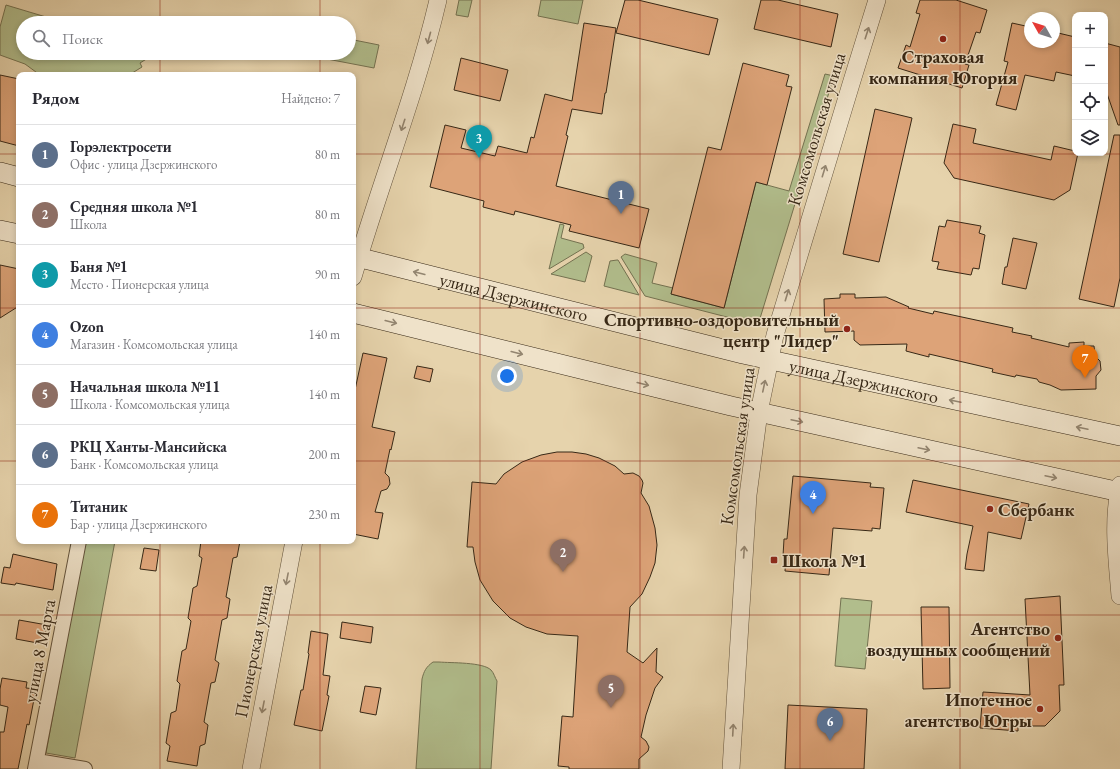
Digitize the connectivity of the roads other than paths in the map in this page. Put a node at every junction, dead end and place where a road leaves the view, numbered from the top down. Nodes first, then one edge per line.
1 (438, 0) edge
2 (878, 0) edge
3 (0, 172) edge
4 (16, 175) edge
5 (0, 230) edge
6 (16, 233) edge
7 (356, 257) edge
8 (356, 314) edge
9 (769, 360) junction
10 (758, 412) junction
11 (1120, 436) edge
12 (1120, 489) edge
13 (78, 544) edge
14 (293, 544) edge
15 (1120, 596) edge
16 (36, 765) edge
17 (85, 769) edge
18 (252, 769) edge
19 (731, 769) edge

1 -> 7 street
9 -> 2 street, Комсомольская улица
3 - 4 main road
5 - 6 main road
9 -> 7 main road, улица Дзержинского
8 -> 10 main road
10 -> 9 street, Комсомольская улица
11 -> 9 main road, улица Дзержинского
10 -> 12 main road
19 -> 10 street, Комсомольская улица
12 - 15 street
13 - 16 street, улица 8 Марта
14 -> 18 street, Пионерская улица
16 - 17 street

